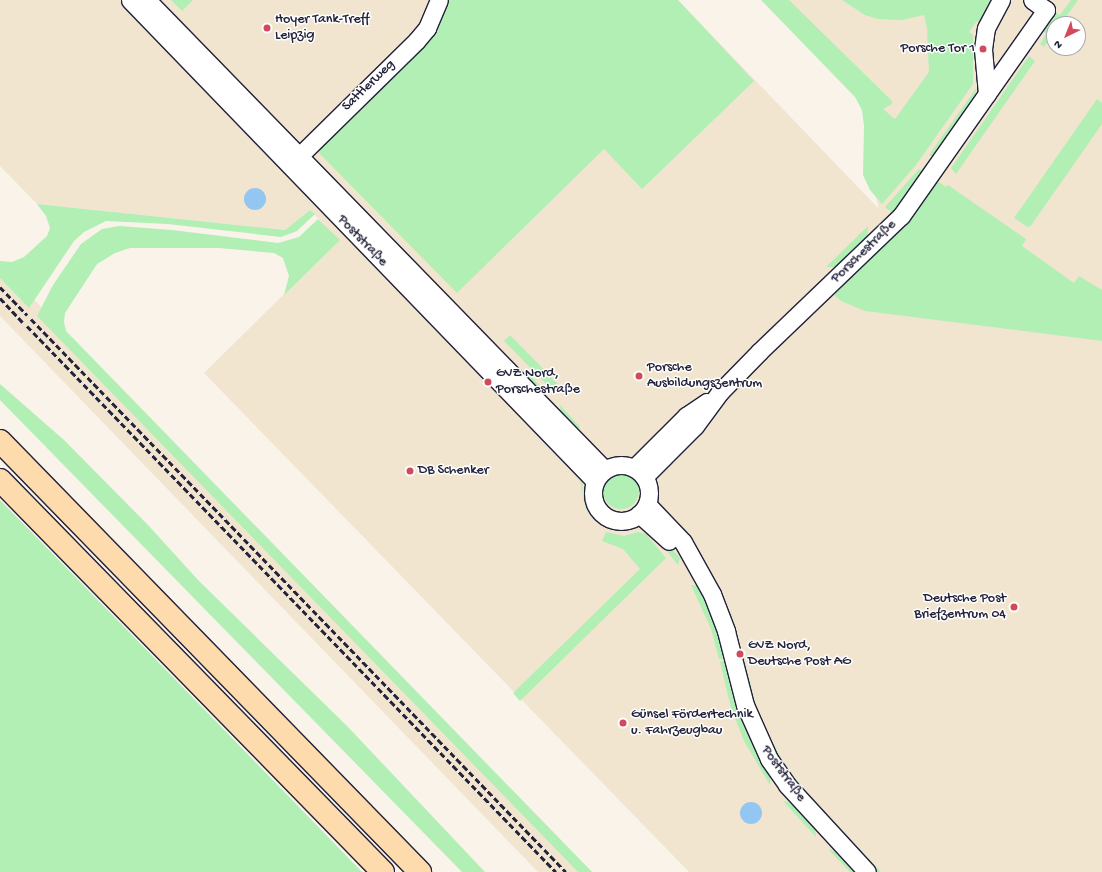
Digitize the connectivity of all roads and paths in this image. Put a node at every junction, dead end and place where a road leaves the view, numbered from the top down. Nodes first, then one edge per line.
1 (130, 0) edge
2 (147, 0) edge
3 (439, 0) edge
4 (1001, 0) edge
5 (1032, 0) edge
6 (988, 94) junction
7 (294, 161) junction
8 (0, 441) edge
9 (639, 472) junction
10 (600, 475) junction
11 (0, 480) edge
12 (643, 509) junction
13 (383, 872) edge
14 (420, 872) edge
15 (867, 872) edge

1 - 7 street, Poststraße
2 - 7 street, Poststraße
3 - 7 street, Sattlerweg
4 - 6 street
5 - 6 street, Porschestraße
6 - 9 street, Porschestraße
7 - 10 street, Poststraße
8 - 14 highway
9 - 10 street
9 - 12 street
10 - 12 street
11 - 13 highway
12 - 15 street, Poststraße

